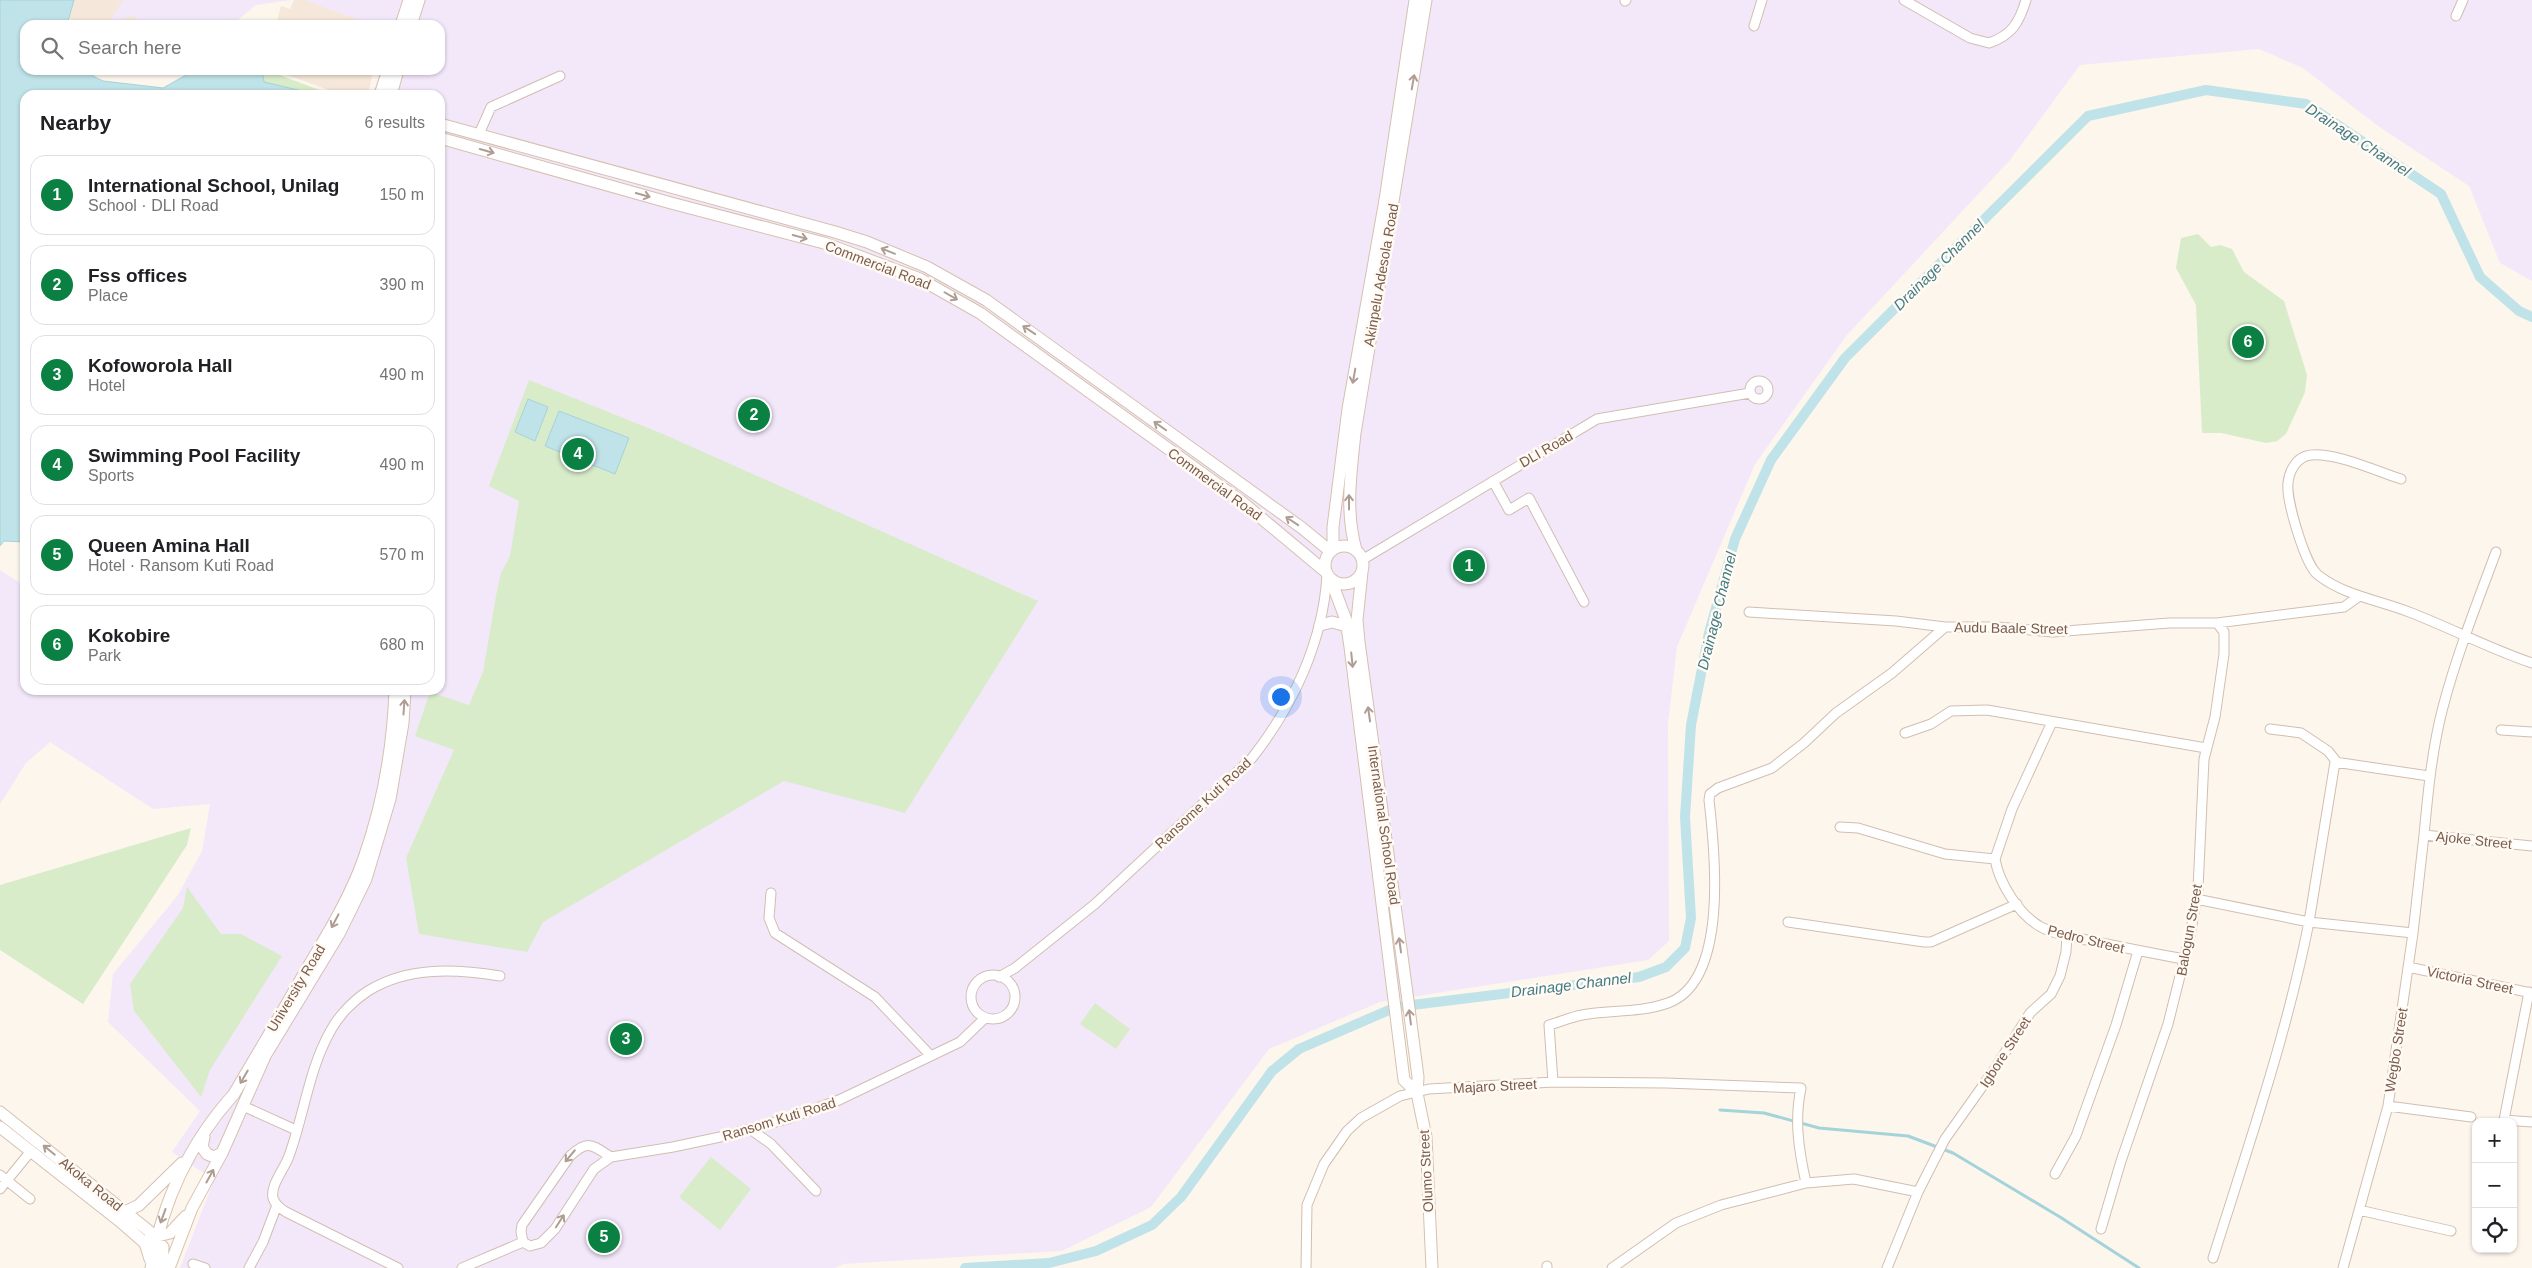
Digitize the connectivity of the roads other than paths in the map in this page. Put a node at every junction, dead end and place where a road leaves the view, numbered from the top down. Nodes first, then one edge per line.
1 (409, 0) edge
2 (419, 0) edge
3 (1415, 0) edge
4 (1426, 0) edge
5 (1762, 0) edge
6 (1904, 0) edge
7 (2026, 0) edge
8 (2463, 0) edge
9 (2456, 16) dead end
10 (403, 20) edge
11 (413, 20) edge
12 (1754, 26) dead end
13 (386, 75) edge
14 (397, 75) edge
15 (560, 76) dead end
16 (382, 90) edge
17 (392, 90) edge
18 (445, 125) edge
19 (479, 134) junction
20 (445, 139) edge
21 (1750, 393) dead end
22 (2401, 479) dead end
23 (1492, 482) junction
24 (1331, 550) junction
25 (2496, 552) dead end
26 (1360, 560) junction
27 (1328, 575) junction
28 (2358, 597) junction
29 (1584, 602) dead end
30 (1749, 612) dead end
31 (2217, 623) junction
32 (1320, 625) junction
33 (1347, 626) junction
34 (1945, 627) junction
35 (2465, 635) junction
36 (2532, 663) edge
37 (395, 695) edge
38 (405, 695) edge
39 (2052, 722) junction
40 (2270, 730) dead end
41 (2501, 730) dead end
42 (2532, 732) edge
43 (1904, 733) dead end
44 (2206, 748) junction
45 (2336, 761) junction
46 (2429, 776) junction
47 (1840, 827) dead end
48 (2424, 835) junction
49 (2532, 846) edge
50 (1995, 858) junction
51 (771, 894) dead end
52 (2196, 899) junction
53 (2016, 904) junction
54 (1788, 922) dead end
55 (2309, 922) junction
56 (2414, 933) junction
57 (2067, 935) junction
58 (2138, 951) junction
59 (2184, 959) junction
60 (2408, 967) junction
61 (500, 976) dead end
62 (999, 976) junction
63 (2531, 992) edge
64 (985, 1018) junction
65 (931, 1056) junction
66 (1418, 1077) joint
67 (1553, 1082) junction
68 (1417, 1093) junction
69 (243, 1106) junction
70 (2388, 1106) junction
71 (0, 1112) edge
72 (2471, 1117) dead end
73 (2532, 1122) edge
74 (0, 1126) edge
75 (750, 1129) junction
76 (296, 1130) junction
77 (204, 1135) junction
78 (31, 1151) junction
79 (222, 1153) junction
80 (188, 1156) junction
81 (611, 1157) junction
82 (2055, 1174) dead end
83 (4, 1177) edge
84 (1806, 1183) junction
85 (0, 1189) edge
86 (816, 1191) dead end
87 (1918, 1192) junction
88 (30, 1199) dead end
89 (277, 1205) junction
90 (192, 1208) junction
91 (2359, 1210) junction
92 (125, 1212) junction
93 (2102, 1229) dead end
94 (2451, 1232) dead end
95 (136, 1236) junction
96 (156, 1238) junction
97 (523, 1242) junction
98 (2213, 1258) dead end
99 (193, 1264) dead end
100 (151, 1268) edge
101 (162, 1268) edge
102 (169, 1268) edge
103 (206, 1268) edge
104 (249, 1268) edge
105 (398, 1268) edge
106 (462, 1268) edge
107 (1306, 1268) edge
108 (1432, 1268) edge
109 (1612, 1268) edge
110 (1887, 1268) edge
111 (2344, 1268) edge

1 - 10 street
2 - 11 street
3 -> 24 street, Akinpelu Adesola Road
26 -> 4 street, Akinpelu Adesola Road
5 - 12 street
6 - 7 street
8 - 9 street
13 - 16 street
14 - 17 street
15 - 19 street
18 - 19 street, Commercial Road
24 -> 19 street, Commercial Road
20 -> 27 street, Commercial Road
21 - 23 street, DLI Road
22 - 28 street
23 - 26 street, DLI Road
23 - 29 street
24 - 26 street
24 - 27 street
25 - 35 street
26 - 27 street
66 -> 26 street, International School Road
27 - 32 street, Ransome Kuti Road
27 - 33 street, International School Road
28 - 31 street, Audu Baale Street
28 - 35 street
30 - 34 street, Audu Baale Street
31 - 34 street, Audu Baale Street
31 - 44 street, Balogun Street
32 - 33 street
32 - 62 street, Ransome Kuti Road
33 -> 68 street, International School Road
34 - 67 street
35 - 36 street
35 - 46 street
37 -> 77 street, University Road
69 -> 38 street, University Road
39 - 43 street
39 - 44 street
39 - 50 street
40 - 45 street
41 - 42 street
44 - 52 street, Balogun Street
45 - 46 street
45 - 55 street
46 - 48 street
47 - 50 street
48 - 49 street, Ajoke Street
48 - 56 street, Ajoke Street
50 - 53 street, Pedro Street
51 - 65 street
52 - 55 street
52 - 59 street, Balogun Street
53 - 54 street
53 - 57 street, Pedro Street
55 - 56 street
55 - 98 street
56 - 60 street, Wegbo Street
57 - 58 street, Pedro Street
57 - 87 street, Igbore Street
58 - 59 street, Pedro Street
58 - 82 street
59 - 93 street, Balogun Street
60 - 63 street, Victoria Street
60 - 70 street, Wegbo Street
61 - 76 street
62 - 64 street
62 - 64 street
63 - 73 street
64 - 65 street, Ransom Kuti Road
65 - 75 street, Ransom Kuti Road
66 - 68 street, Olumo Street
67 - 68 street, Majaro Street
67 - 84 street, Majaro Street
68 - 107 street, Majaro Street
68 - 108 street, Olumo Street
69 - 76 street
69 - 79 street, University Road
70 - 72 street
70 - 91 street, Wegbo Street
92 -> 71 street, Akoka Road
74 - 78 street
75 - 81 street, Ransom Kuti Road
75 - 86 street
76 - 89 street
77 - 79 street
77 - 80 street, University Road
78 - 83 street
78 - 95 street
90 -> 79 street, University Road
80 - 92 street
80 -> 96 street, University Road
97 -> 81 street
81 -> 97 street
83 - 85 street
83 - 88 street
84 - 87 street
84 - 109 street
87 - 110 street, Igbore Street
89 - 104 street
89 - 105 street
90 - 96 street
90 - 102 street, University Road
91 - 94 street
91 - 111 street, Wegbo Street
92 - 96 street, Akoka Road
95 - 96 street
95 - 100 street
96 - 100 street, University Road
96 - 101 street
97 - 106 street
99 - 103 street

